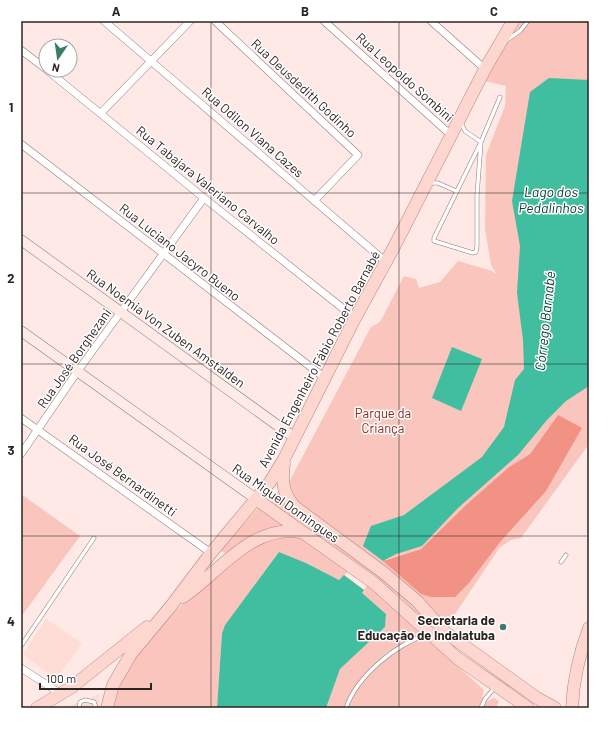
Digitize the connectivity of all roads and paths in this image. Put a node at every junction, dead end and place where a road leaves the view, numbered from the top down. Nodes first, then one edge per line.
1 (104, 21) edge
2 (190, 21) edge
3 (215, 21) edge
4 (324, 21) edge
5 (431, 21) edge
6 (513, 21) edge
7 (528, 21) edge
8 (497, 48) junction
9 (21, 50) edge
10 (152, 61) junction
11 (38, 64) edge
12 (485, 69) junction
13 (56, 78) edge
14 (500, 97) dead end
15 (101, 113) junction
16 (460, 121) junction
17 (452, 136) junction
18 (481, 142) junction
19 (21, 144) edge
20 (428, 182) junction
21 (456, 191) junction
22 (204, 198) junction
23 (314, 201) junction
24 (21, 240) edge
25 (163, 254) junction
26 (386, 262) junction
27 (122, 312) junction
28 (355, 318) junction
29 (21, 331) edge
30 (77, 372) junction
31 (325, 378) junction
32 (21, 418) edge
33 (38, 429) junction
34 (295, 438) junction
35 (21, 454) edge
36 (284, 459) junction
37 (256, 499) junction
38 (302, 532) junction
39 (94, 538) dead end
40 (211, 553) junction
41 (566, 555) dead end
42 (561, 562) dead end
43 (171, 606) junction
44 (157, 620) junction
45 (589, 628) edge
46 (429, 634) junction
47 (21, 646) edge
48 (21, 668) edge
49 (495, 686) junction
50 (62, 694) junction
51 (37, 708) edge
52 (79, 708) edge
53 (96, 708) edge
54 (107, 708) edge
55 (346, 708) edge
56 (482, 708) edge
57 (528, 708) edge
58 (555, 708) edge
59 (572, 708) edge

1 - 10 street, Rua Odilon Viana Cazes
2 - 10 street
3 - 23 street, Rua Deusdedith Godinho
4 - 17 street, Rua Leopoldo Sombini
5 - 12 street
6 - 8 main road, Avenida Engenheiro Fábio Roberto Barnabé
7 - 8 lane
8 - 12 main road, Avenida Engenheiro Fábio Roberto Barnabé
9 - 11 street, Rua Tabajara Valeriano Carvalho
10 - 15 street
10 - 23 street, Rua Odilon Viana Cazes
12 - 16 main road, Avenida Engenheiro Fábio Roberto Barnabé
13 - 15 street, Rua Tabajara Valeriano Carvalho
14 - 18 lane
15 - 22 street, Rua Tabajara Valeriano Carvalho
16 - 17 main road, Avenida Engenheiro Fábio Roberto Barnabé
16 - 18 lane
17 - 20 main road, Avenida Engenheiro Fábio Roberto Barnabé
18 - 21 lane
18 - 21 lane
19 - 25 street, Rua Luciano Jacyro Bueno
20 - 21 lane
20 - 26 main road, Avenida Engenheiro Fábio Roberto Barnabé
22 - 25 street, Rua José Borghezani
22 - 28 street, Rua Tabajara Valeriano Carvalho
23 - 26 street, Rua Odilon Viana Cazes
24 - 27 main road, Rua Noemia Von Zuben Amstalden
25 - 27 street, Rua José Borghezani
25 - 31 street, Rua Luciano Jacyro Bueno
26 - 28 main road, Avenida Engenheiro Fábio Roberto Barnabé
27 - 30 street, Rua José Borghezani
27 - 34 main road, Rua Noemia Von Zuben Amstalden
28 - 31 main road, Avenida Engenheiro Fábio Roberto Barnabé
29 - 30 main road, Rua Miguel Domingues
30 - 33 street, Rua José Borghezani
30 - 37 main road, Rua Miguel Domingues
31 - 34 main road, Avenida Engenheiro Fábio Roberto Barnabé
32 - 33 street, Rua José Bernardinetti
33 - 35 street, Rua José Borghezani
33 - 40 street, Rua José Bernardinetti
34 - 36 main road, Avenida Engenheiro Fábio Roberto Barnabé
36 - 37 main road, Avenida Engenheiro Fábio Roberto Barnabé
36 - 58 main road, Rua Miguel Domingues
37 - 38 main road, Rua Miguel Domingues
37 - 40 main road, Avenida Engenheiro Fábio Roberto Barnabé
38 - 43 main road
38 - 46 main road, Rua Miguel Domingues
39 - 47 lane
40 - 43 main road, Avenida Engenheiro Fábio Roberto Barnabé
41 - 42 lane
43 - 44 main road, Avenida Engenheiro Fábio Roberto Barnabé
44 - 50 main road
44 - 54 main road, Avenida Engenheiro Fábio Roberto Barnabé
45 - 59 main road
46 - 49 main road, Rua Miguel Domingues
46 - 55 lane
48 - 50 street
49 - 56 lane
49 - 57 main road, Rua Miguel Domingues
50 - 51 main road
52 - 53 lane

